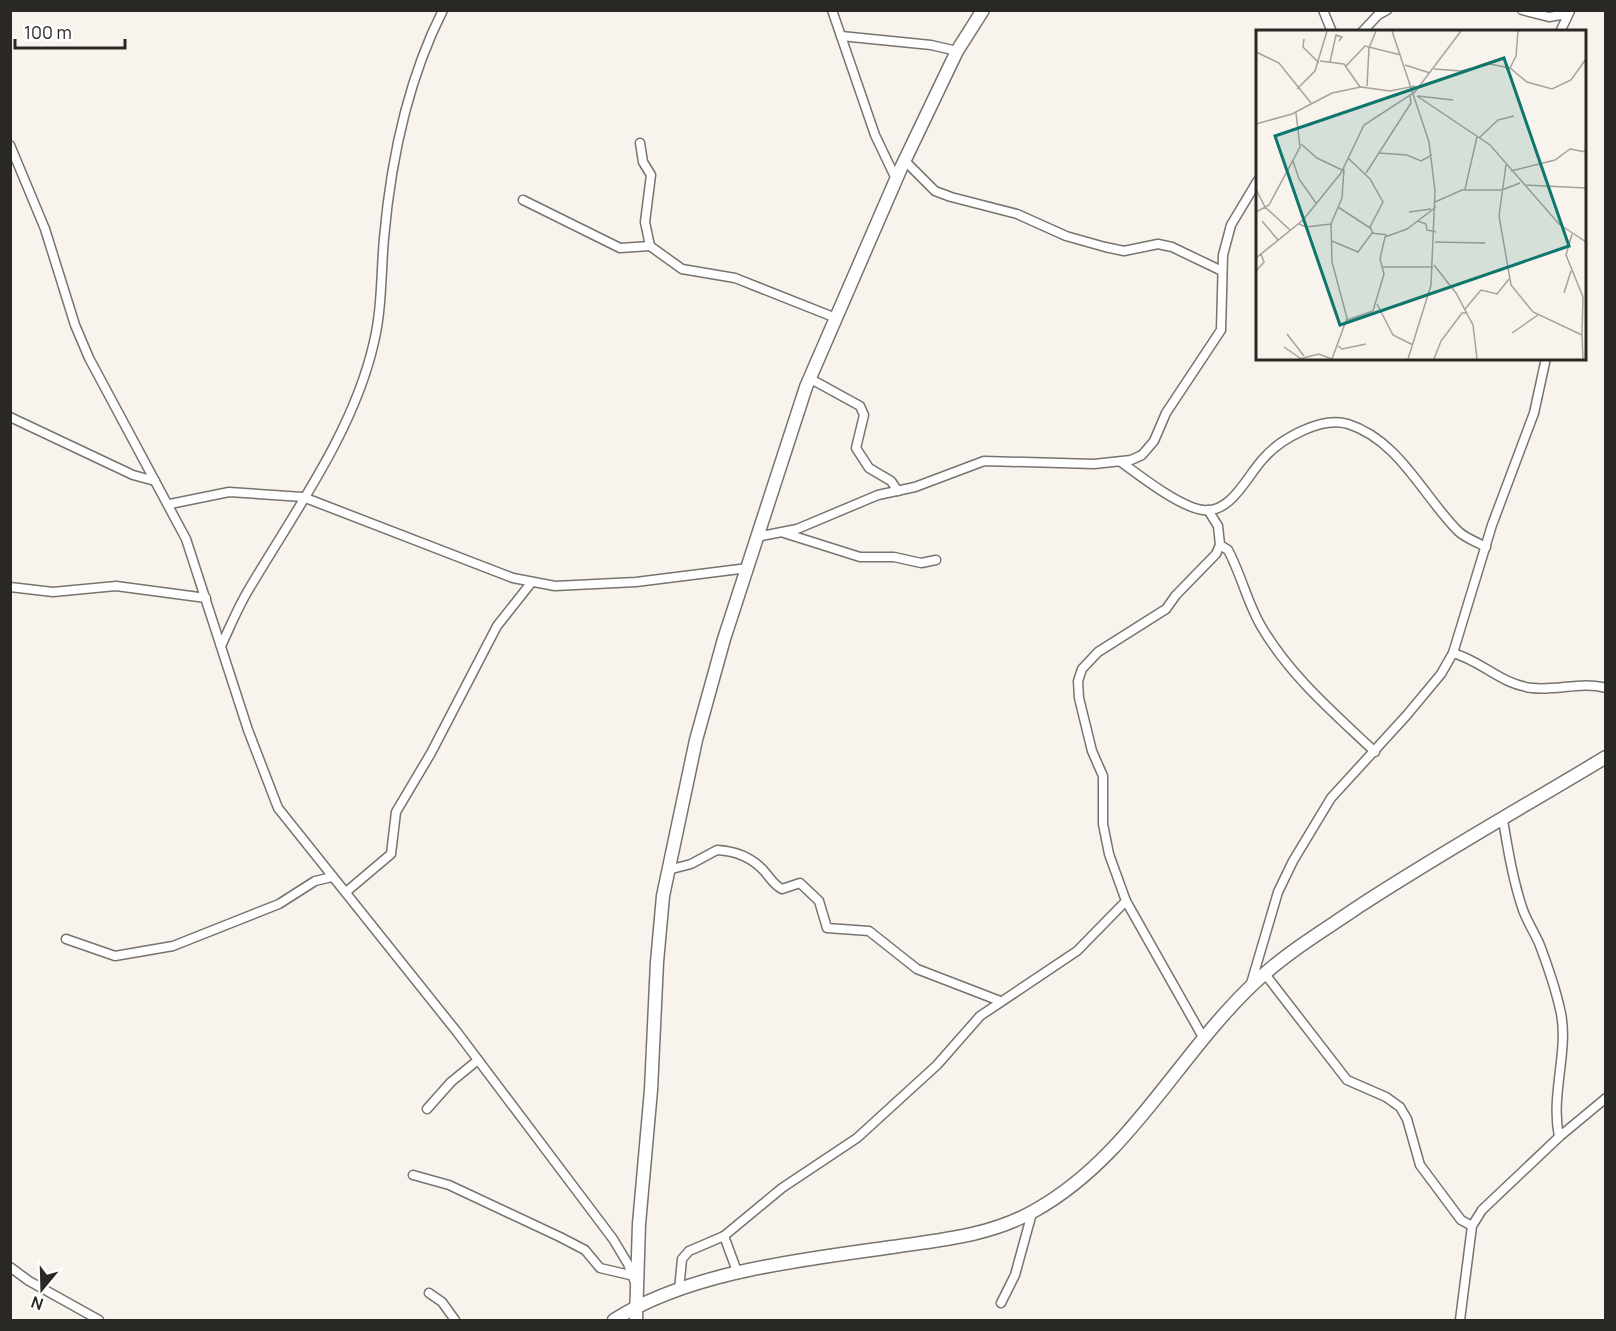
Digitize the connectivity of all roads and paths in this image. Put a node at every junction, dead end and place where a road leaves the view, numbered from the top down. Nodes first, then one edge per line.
1 (443, 10) edge
2 (832, 10) edge
3 (983, 10) edge
4 (1323, 10) edge
5 (1387, 10) edge
6 (1522, 10) edge
7 (1569, 12) edge
8 (1331, 30) edge
9 (1364, 30) edge
10 (1561, 30) edge
11 (841, 36) junction
12 (957, 51) junction
13 (640, 143) dead end
14 (10, 145) edge
15 (905, 161) junction
16 (896, 179) junction
17 (1256, 182) edge
18 (523, 200) dead end
19 (650, 246) junction
20 (1222, 271) junction
21 (836, 318) junction
22 (1546, 360) edge
23 (809, 378) junction
24 (10, 417) edge
25 (1121, 462) junction
26 (155, 482) junction
27 (898, 491) junction
28 (303, 497) junction
29 (170, 504) junction
30 (1223, 505) junction
31 (1208, 510) junction
32 (1218, 526) junction
33 (783, 533) junction
34 (756, 537) junction
35 (1220, 545) junction
36 (1485, 547) junction
37 (936, 560) dead end
38 (748, 568) junction
39 (531, 583) junction
40 (10, 587) edge
41 (206, 598) junction
42 (221, 646) junction
43 (1453, 653) junction
44 (1605, 688) edge
45 (1375, 752) junction
46 (1605, 757) edge
47 (1503, 820) junction
48 (668, 870) junction
49 (332, 877) junction
50 (346, 892) junction
51 (1126, 901) junction
52 (66, 939) dead end
53 (1265, 974) junction
54 (1250, 987) junction
55 (1000, 1001) junction
56 (1204, 1039) junction
57 (478, 1060) junction
58 (1605, 1098) edge
59 (427, 1109) dead end
60 (1559, 1137) junction
61 (413, 1175) dead end
62 (1032, 1213) junction
63 (1472, 1226) junction
64 (724, 1236) junction
65 (10, 1267) edge
66 (738, 1274) junction
67 (633, 1280) junction
68 (679, 1290) junction
69 (429, 1293) dead end
70 (1001, 1303) dead end
71 (636, 1306) junction
72 (99, 1320) edge
73 (456, 1320) edge
74 (614, 1320) edge
75 (636, 1320) edge
76 (1460, 1320) edge

1 - 28 street
2 - 11 street
3 - 12 street
4 - 8 street
5 - 9 street
6 - 7 street
7 - 10 street
11 - 12 street
11 - 16 street
12 - 15 street
13 - 19 street
14 - 26 street
15 - 16 street
15 - 20 street
16 - 21 street
17 - 20 street
18 - 19 street
19 - 21 street
20 - 25 street
21 - 23 street
22 - 36 street
23 - 27 street
23 - 34 street
24 - 26 street
25 - 27 street
25 - 31 street
26 - 29 street
27 - 33 street
28 - 29 street
28 - 39 street
28 - 42 street
29 - 41 street
30 - 31 street
30 - 32 street
30 - 36 street
31 - 32 street
32 - 35 street
33 - 34 street
33 - 37 street
34 - 38 street
35 - 45 street
35 - 51 street
36 - 43 street
38 - 39 street
38 - 48 street
39 - 50 street
40 - 41 street
41 - 42 street
42 - 49 street
43 - 44 street
43 - 45 street
45 - 54 street
46 - 47 street
47 - 53 street
47 - 60 street
48 - 55 street
48 - 67 street
49 - 50 street
49 - 52 street
50 - 57 street
51 - 55 street
51 - 56 street
53 - 54 street
53 - 63 street
54 - 56 street
55 - 64 street
56 - 62 street
57 - 59 street
57 - 67 street
58 - 60 street
60 - 63 street
61 - 67 street
62 - 66 street
62 - 70 street
63 - 76 street
64 - 66 street
64 - 68 street
65 - 72 street
66 - 68 street
67 - 71 street
68 - 71 street
69 - 73 street
71 - 74 street
71 - 75 street

